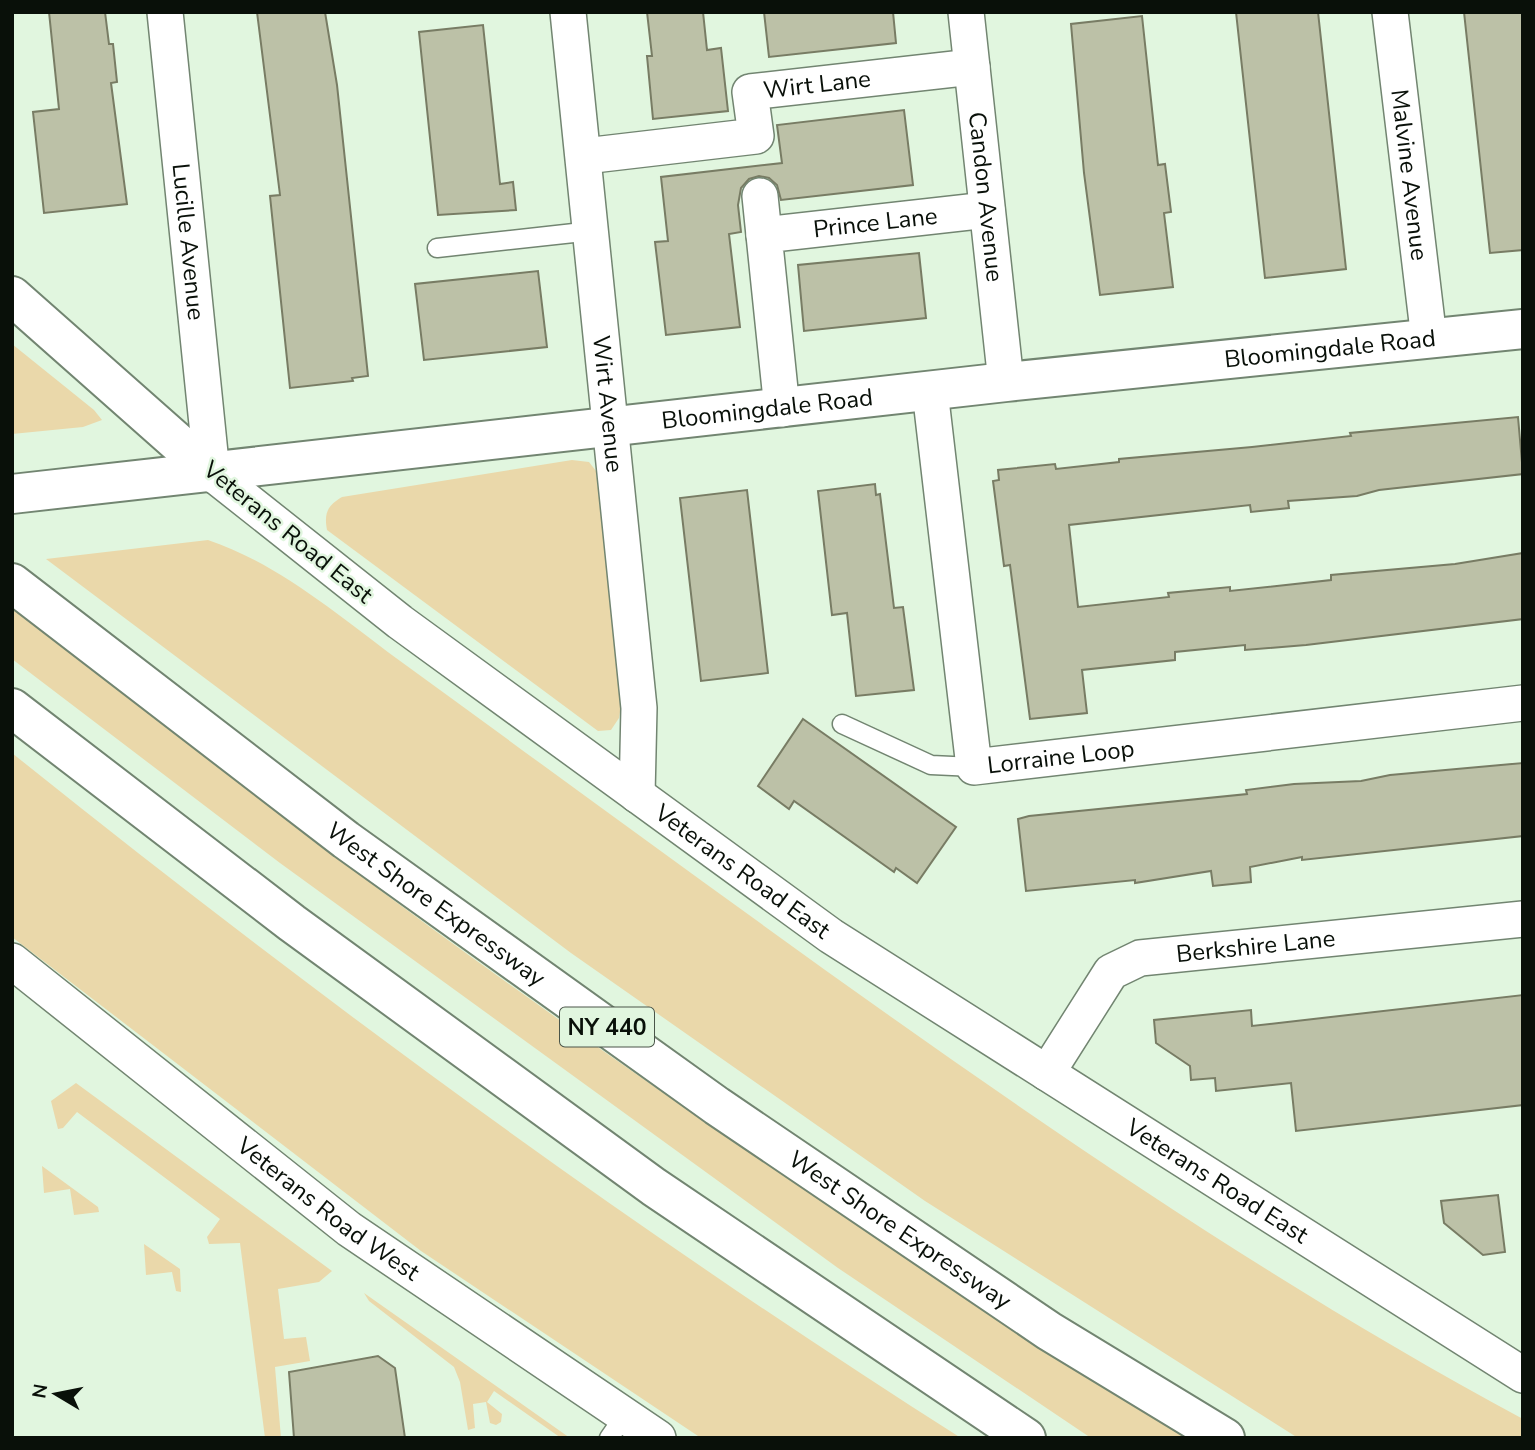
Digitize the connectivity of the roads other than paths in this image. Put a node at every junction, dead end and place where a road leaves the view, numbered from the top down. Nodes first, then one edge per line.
1 (165, 12) edge
2 (568, 12) edge
3 (966, 12) edge
4 (1390, 12) edge
5 (972, 67) junction
6 (585, 156) junction
7 (760, 196) dead end
8 (987, 210) junction
9 (592, 231) junction
10 (764, 234) junction
11 (437, 248) dead end
12 (12, 296) edge
13 (1523, 329) edge
14 (1429, 340) junction
15 (1006, 382) junction
16 (930, 391) junction
17 (782, 409) junction
18 (611, 428) junction
19 (212, 473) junction
20 (12, 494) edge
21 (12, 583) edge
22 (1523, 703) edge
23 (12, 708) edge
24 (842, 724) dead end
25 (974, 767) junction
26 (637, 795) junction
27 (1523, 919) edge
28 (12, 961) edge
29 (1047, 1073) junction
30 (1523, 1344) edge
31 (1481, 1349) junction
32 (1523, 1375) edge
33 (617, 1426) edge
34 (658, 1438) edge
35 (1026, 1438) edge
36 (1225, 1438) edge

1 - 19 street, Lucille Avenue
2 - 6 street, Wirt Avenue
3 - 5 street, Candon Avenue
4 - 14 street, Malvine Avenue
5 - 6 street, Wirt Lane
5 - 8 street, Candon Avenue
6 - 9 street, Wirt Avenue
7 - 10 street
8 - 10 street, Prince Lane
8 - 15 street, Candon Avenue
9 - 11 lane
9 - 18 street, Wirt Avenue
10 - 17 street
12 - 19 main road, Veterans Road East
13 - 14 main road, Bloomingdale Road
14 - 15 main road, Bloomingdale Road
15 - 16 main road, Bloomingdale Road
16 - 17 main road, Bloomingdale Road
16 - 25 street, Lorraine Loop
17 - 18 main road, Bloomingdale Road
18 - 19 main road, Bloomingdale Road
18 - 26 street, Wirt Avenue
19 - 20 main road, Bloomingdale Road
19 - 26 street, Veterans Road East
21 - 36 main road, West Shore Expressway / NY 440
22 - 25 street, Lorraine Loop
23 - 35 main road
24 - 25 lane
26 - 29 street, Veterans Road East
27 - 29 street, Berkshire Lane
28 - 33 street, Veterans Road West
29 - 31 street, Veterans Road East
30 - 31 street
31 - 32 street, Veterans Road East
33 - 34 street, Veterans Road West

